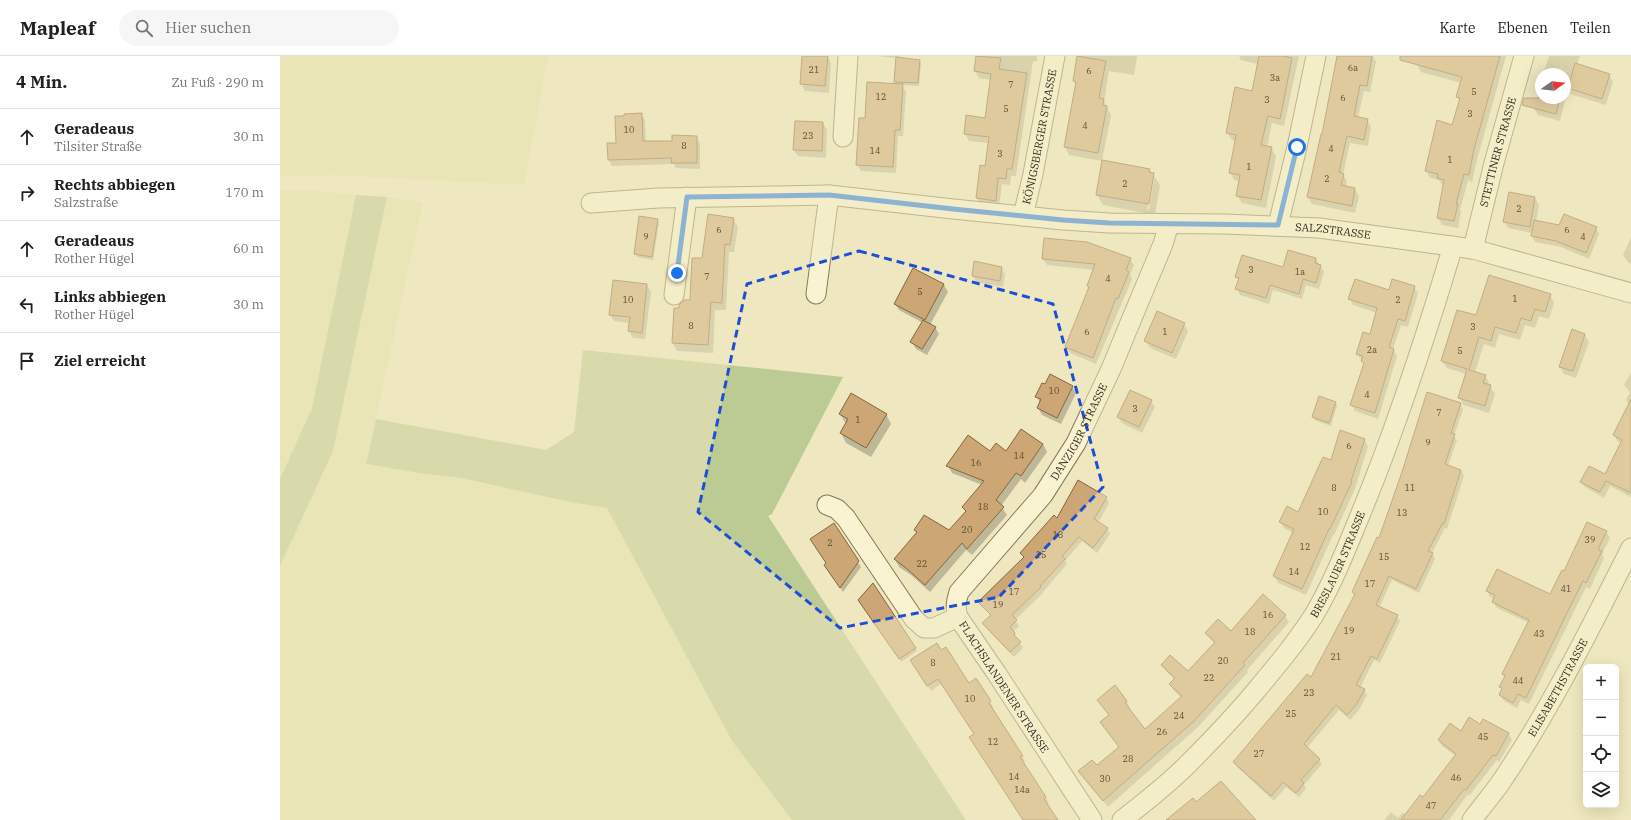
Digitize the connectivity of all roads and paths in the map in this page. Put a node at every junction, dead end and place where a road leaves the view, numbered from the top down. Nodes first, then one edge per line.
1 (848, 56) edge
2 (1055, 56) edge
3 (1316, 56) edge
4 (1524, 56) edge
5 (843, 137) dead end
6 (834, 195) junction
7 (687, 197) junction
8 (591, 203) dead end
9 (1023, 216) junction
10 (1169, 224) junction
11 (1278, 225) junction
12 (1452, 246) junction
13 (1473, 249) junction
14 (1631, 293) edge
15 (816, 294) dead end
16 (674, 295) dead end
17 (827, 505) dead end
18 (1631, 548) edge
19 (958, 617) junction
20 (1092, 820) edge
21 (1122, 820) edge
22 (1472, 820) edge

1 - 5 street
2 - 9 street, KÖNIGSBERGER STRASSE
3 - 11 street
4 - 13 street, STETTINER STRASSE
6 - 7 street, SALZSTRASSE
6 - 9 street, SALZSTRASSE
6 - 15 street
7 - 8 street, SALZSTRASSE
7 - 16 street
9 - 10 street, SALZSTRASSE
10 - 11 street, SALZSTRASSE
10 - 19 street, DANZIGER STRASSE
11 - 12 street, SALZSTRASSE
12 - 13 street, SALZSTRASSE
12 - 21 street, BRESLAUER STRASSE
13 - 14 street, SALZSTRASSE
17 - 19 street, FLACHSLANDENER STRASSE
18 - 22 street, ELISABETHSTRASSE
19 - 20 street, FLACHSLANDENER STRASSE

